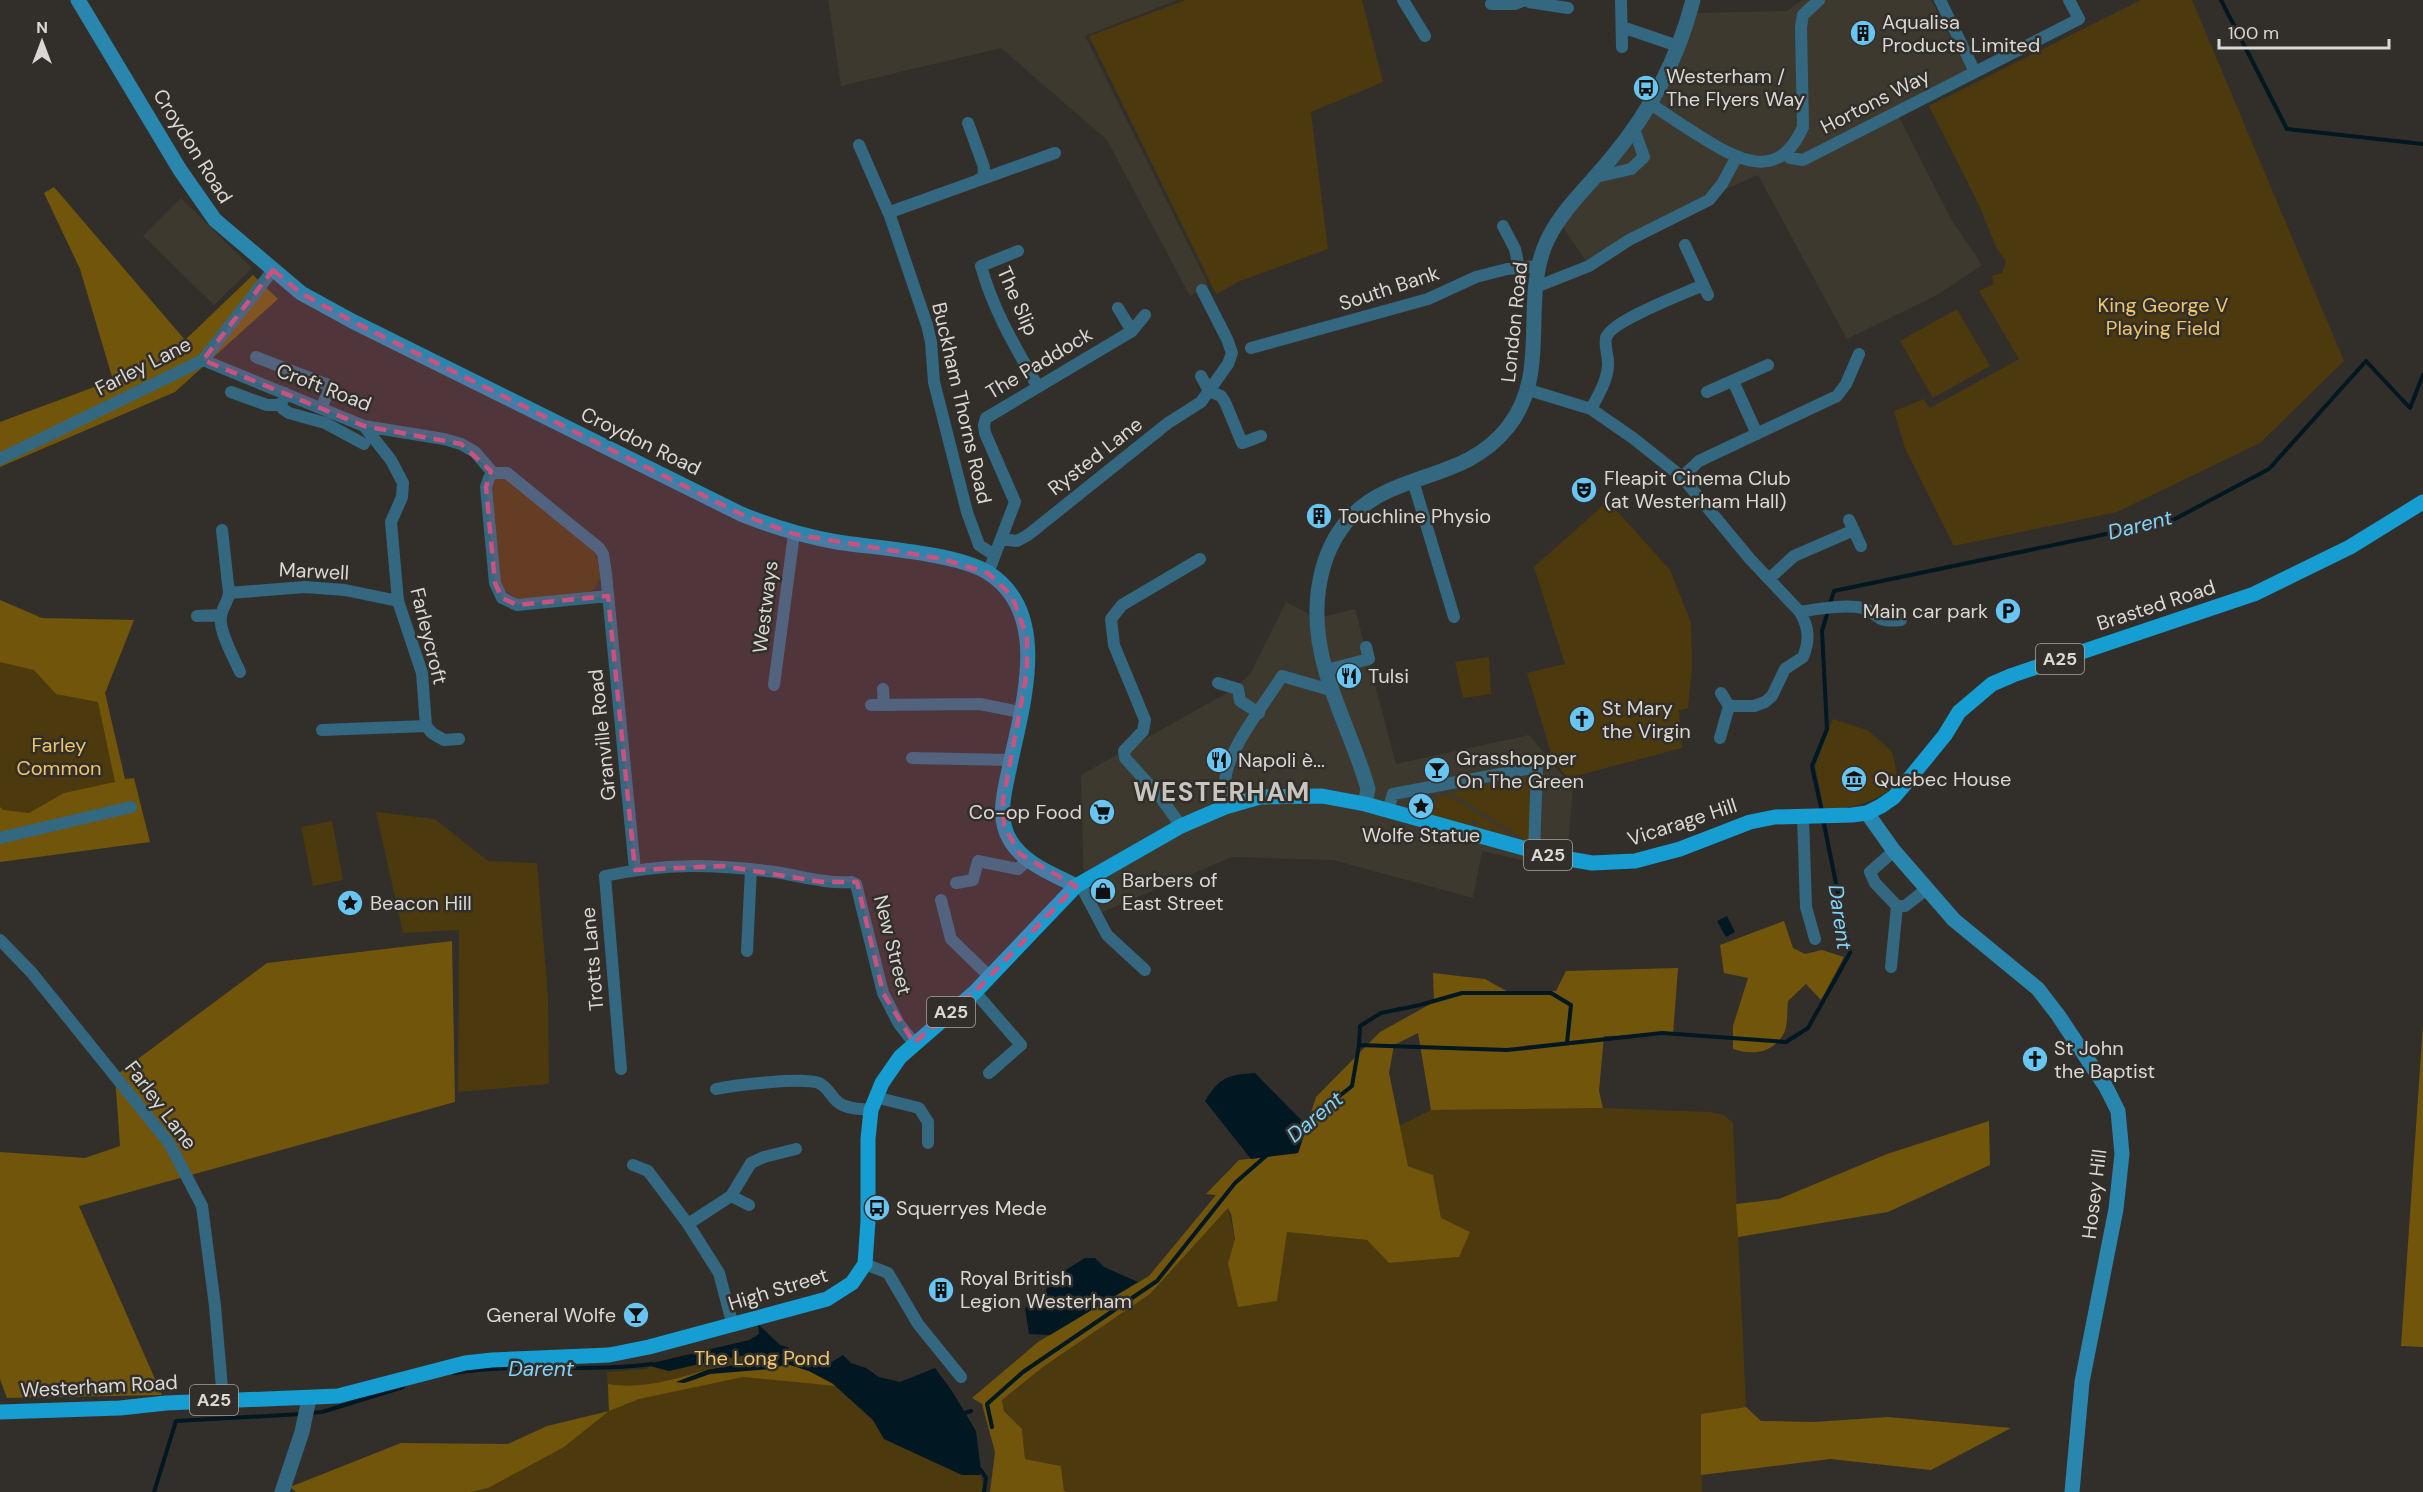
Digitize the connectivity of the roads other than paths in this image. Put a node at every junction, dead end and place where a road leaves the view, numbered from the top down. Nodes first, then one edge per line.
1 (78, 0) edge
2 (1403, 0) edge
3 (1526, 0) edge
4 (1621, 0) edge
5 (1693, 0) edge
6 (1819, 0) edge
7 (1940, 0) edge
8 (2069, 0) edge
9 (1491, 4) dead end
10 (1568, 8) dead end
11 (1622, 27) junction
12 (1425, 36) dead end
13 (1678, 46) junction
14 (1622, 47) dead end
15 (1975, 72) junction
16 (1651, 104) junction
17 (968, 123) dead end
18 (1634, 129) junction
19 (859, 146) dead end
20 (1055, 153) dead end
21 (1785, 153) junction
22 (1736, 158) junction
23 (1596, 177) junction
24 (978, 180) junction
25 (890, 216) junction
26 (1503, 226) dead end
27 (1685, 244) dead end
28 (1018, 251) dead end
29 (1538, 266) junction
30 (1519, 268) junction
31 (273, 270) junction
32 (1536, 287) junction
33 (1202, 290) dead end
34 (1118, 308) dead end
35 (1145, 315) dead end
36 (1132, 331) junction
37 (1251, 348) dead end
38 (1859, 354) dead end
39 (256, 357) dead end
40 (203, 360) junction
41 (1768, 365) dead end
42 (1201, 376) dead end
43 (1733, 381) junction
44 (1038, 387) junction
45 (1529, 390) junction
46 (1209, 391) junction
47 (231, 392) dead end
48 (1707, 392) dead end
49 (283, 399) junction
50 (321, 408) junction
51 (1591, 409) junction
52 (364, 426) junction
53 (1757, 434) junction
54 (1261, 436) dead end
55 (364, 444) dead end
56 (0, 459) edge
57 (493, 473) junction
58 (1682, 477) junction
59 (1413, 481) junction
60 (2423, 502) edge
61 (222, 530) dead end
62 (794, 534) junction
63 (1001, 539) junction
64 (1861, 546) dead end
65 (994, 555) junction
66 (1200, 558) dead end
67 (988, 573) junction
68 (1770, 578) junction
69 (229, 593) junction
70 (608, 596) junction
71 (398, 601) junction
72 (1800, 612) junction
73 (221, 615) junction
74 (198, 616) dead end
75 (1454, 616) dead end
76 (1901, 620) dead end
77 (1368, 653) dead end
78 (1326, 670) junction
79 (240, 672) dead end
80 (1218, 682) dead end
81 (774, 685) dead end
82 (1331, 687) junction
83 (883, 689) dead end
84 (1720, 693) dead end
85 (1729, 705) junction
86 (1020, 712) junction
87 (1259, 713) junction
88 (426, 726) junction
89 (322, 730) dead end
90 (1720, 738) dead end
91 (459, 739) dead end
92 (912, 758) dead end
93 (1011, 760) junction
94 (1365, 804) junction
95 (1229, 806) junction
96 (131, 807) dead end
97 (1388, 810) junction
98 (1867, 813) junction
99 (1803, 818) junction
100 (1181, 826) junction
101 (0, 838) edge
102 (1894, 851) junction
103 (1534, 852) junction
104 (1028, 860) junction
105 (751, 869) junction
106 (635, 870) junction
107 (956, 883) dead end
108 (1078, 885) junction
109 (1928, 888) junction
110 (941, 900) dead end
111 (1897, 906) junction
112 (1815, 939) dead end
113 (0, 940) edge
114 (747, 951) dead end
115 (1891, 967) dead end
116 (1145, 970) dead end
117 (989, 976) junction
118 (975, 992) junction
119 (914, 1043) junction
120 (621, 1069) dead end
121 (989, 1073) dead end
122 (716, 1089) dead end
123 (873, 1103) junction
124 (928, 1143) dead end
125 (796, 1149) dead end
126 (633, 1165) dead end
127 (731, 1196) junction
128 (749, 1204) dead end
129 (688, 1224) junction
130 (865, 1264) junction
131 (733, 1326) junction
132 (961, 1377) dead end
133 (223, 1400) junction
134 (307, 1409) junction
135 (0, 1412) edge
136 (282, 1492) edge
137 (2072, 1492) edge

1 - 31 main road, Croydon Road
2 - 12 street
3 - 9 street
3 - 10 street
4 - 11 street
5 - 13 street, London Road
6 - 21 street
7 - 15 street
8 - 15 street, Hortons Way
11 - 13 street
11 - 14 street
13 - 16 street, London Road
15 - 21 street, Hortons Way
16 - 18 street, London Road
16 - 22 street
17 - 24 street
18 - 23 street, London Road
18 - 23 street
19 - 25 street, Buckham Thorns Road
20 - 24 street
21 - 22 street
22 - 32 street
23 - 29 street, London Road
24 - 25 street
25 - 65 street, Buckham Thorns Road
26 - 30 street
27 - 51 street
28 - 44 street, The Slip
29 - 30 street, South Bank
29 - 32 street, London Road
30 - 37 street, South Bank
31 - 40 street, Farley Lane
31 - 62 main road, Croydon Road
32 - 45 street, London Road
33 - 46 street, Rysted Lane
34 - 36 street
35 - 36 street, The Paddock
36 - 44 street, The Paddock
38 - 53 street
39 - 50 street
40 - 49 street, Croft Road
40 - 56 street, Farley Lane
41 - 43 street
42 - 46 street
43 - 48 street
43 - 53 street
44 - 63 street, The Paddock
45 - 51 street
45 - 59 street, London Road
46 - 54 street
46 - 63 street, Rysted Lane
47 - 49 street
49 - 50 street, Croft Road
49 - 55 street
50 - 52 street, Croft Road
51 - 58 street
52 - 57 street, Croft Road
52 - 71 street, Farleycroft
53 - 58 street
57 - 70 street, Granville Road
57 - 70 street
58 - 68 street
59 - 75 street
59 - 78 street, London Road
60 - 98 main road, Brasted Road / A25
61 - 69 street
62 - 67 main road, Croydon Road
62 - 81 street, Westways
63 - 65 street, The Paddock
64 - 68 street
65 - 67 street, The Paddock
66 - 100 street
67 - 86 main road, Croydon Road
68 - 72 street
69 - 71 street, Marwell
69 - 73 street
70 - 106 street, Granville Road
71 - 88 street, Farleycroft
72 - 76 street
72 - 85 street
73 - 74 street
73 - 79 street
77 - 78 street
78 - 82 street, London Road
80 - 87 street
82 - 87 street
82 - 94 street, London Road
83 - 86 street
84 - 85 street
85 - 90 street
86 - 93 main road, Croydon Road
87 - 95 street
88 - 89 street
88 - 91 street
92 - 93 street
93 - 104 main road, Croydon Road
94 - 95 main road, A25
94 - 97 main road, Vicarage Hill / A25
95 - 100 main road, A25
96 - 101 street
97 - 103 main road, Vicarage Hill / A25
97 - 103 street
98 - 99 main road, A25
98 - 102 main road, Hosey Hill
99 - 103 main road, Vicarage Hill / A25
99 - 112 street
100 - 108 main road, A25
102 - 109 main road, Hosey Hill
102 - 111 street
104 - 107 street
104 - 108 main road, Croydon Road
105 - 106 street
105 - 114 street
105 - 119 street, New Street
106 - 120 street, Trotts Lane
108 - 116 street
108 - 117 main road, A25
109 - 111 street
109 - 137 main road, Hosey Hill
110 - 117 street
111 - 115 street
113 - 133 street, Farley Lane
117 - 118 main road, A25
118 - 119 main road, A25
118 - 121 street
119 - 123 main road, A25
122 - 123 street
123 - 124 street
123 - 130 main road, A25
125 - 127 street
126 - 129 street
127 - 128 street
127 - 129 street
129 - 131 street
130 - 131 main road, High Street / A25
130 - 132 street
131 - 134 main road, High Street / A25
133 - 134 main road, Westerham Road / A25
133 - 135 main road, Westerham Road / A25
134 - 136 street

